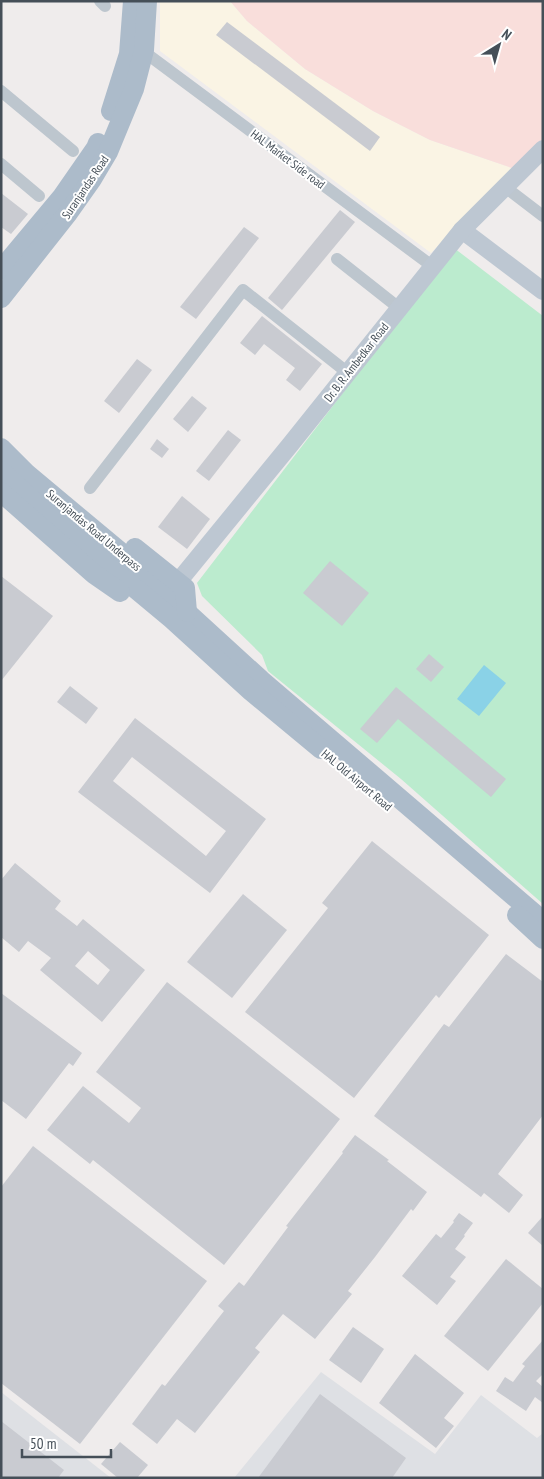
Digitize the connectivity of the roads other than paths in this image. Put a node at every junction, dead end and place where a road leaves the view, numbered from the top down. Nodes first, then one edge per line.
1 (133, 1) edge
2 (147, 1) edge
3 (137, 47) junction
4 (1, 91) edge
5 (543, 149) edge
6 (73, 152) dead end
7 (1, 164) edge
8 (505, 187) junction
9 (39, 196) dead end
10 (543, 216) edge
11 (462, 230) junction
12 (337, 260) dead end
13 (432, 266) junction
14 (1, 270) edge
15 (543, 292) edge
16 (1, 298) edge
17 (399, 308) junction
18 (348, 373) junction
19 (1, 432) edge
20 (1, 448) edge
21 (1, 471) edge
22 (90, 488) dead end
23 (1, 492) edge
24 (178, 582) junction
25 (179, 615) junction
26 (543, 921) edge
27 (543, 939) edge

1 - 3 main road, Suranjandas Road
2 - 3 main road, Suranjandas Road
3 - 13 street, HAL Market Side road
3 - 14 main road, Suranjandas Road
3 - 16 main road, Suranjandas Road
4 - 6 street
5 - 8 street, Dr. B. R. Ambedkar Road
7 - 9 street
8 - 10 street
8 - 11 street, Dr. B. R. Ambedkar Road
11 - 13 street, Dr. B. R. Ambedkar Road
11 - 15 street
12 - 17 street
13 - 17 street, Dr. B. R. Ambedkar Road
17 - 18 street, Dr. B. R. Ambedkar Road
18 - 22 street
18 - 24 street, Dr. B. R. Ambedkar Road
19 - 24 main road
20 - 25 main road, Suranjandas Road Underpass
21 - 25 main road, Suranjandas Road Underpass
23 - 25 main road
24 - 25 main road
25 - 26 main road, HAL Old Airport Road
25 - 27 main road, HAL Old Airport Road

